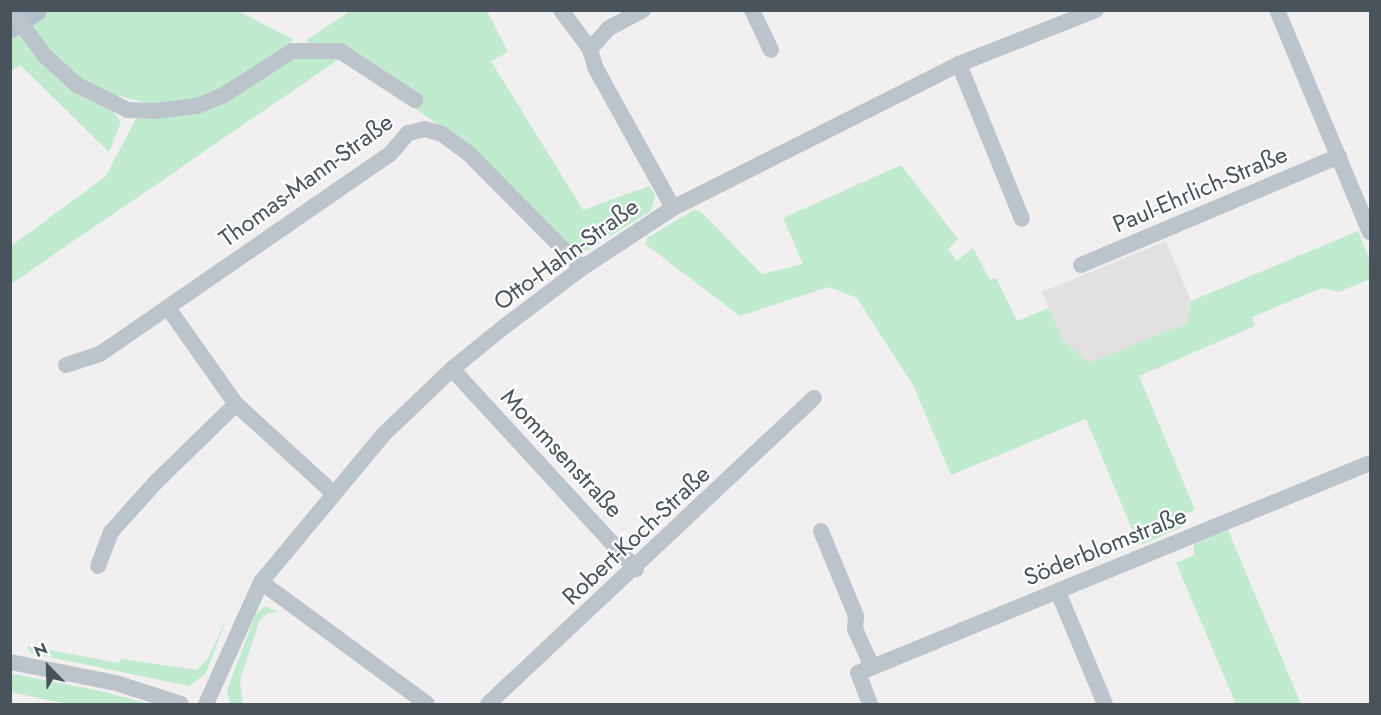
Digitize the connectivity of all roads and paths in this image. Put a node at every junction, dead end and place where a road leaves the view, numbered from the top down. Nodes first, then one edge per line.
1 (11, 10) edge
2 (36, 10) edge
3 (561, 10) edge
4 (643, 10) edge
5 (752, 10) edge
6 (1096, 10) edge
7 (1276, 10) edge
8 (10, 27) edge
9 (590, 49) junction
10 (771, 50) dead end
11 (959, 64) junction
12 (415, 100) dead end
13 (1339, 156) junction
14 (673, 208) junction
15 (1022, 219) dead end
16 (1370, 230) edge
17 (1081, 265) dead end
18 (582, 268) junction
19 (168, 308) junction
20 (66, 365) dead end
21 (452, 369) junction
22 (814, 398) dead end
23 (236, 404) junction
24 (1371, 462) edge
25 (333, 494) junction
26 (821, 531) dead end
27 (98, 566) dead end
28 (636, 569) junction
29 (261, 582) junction
30 (1058, 592) junction
31 (10, 662) edge
32 (865, 670) junction
33 (181, 705) edge
34 (206, 705) edge
35 (427, 705) edge
36 (488, 705) edge
37 (870, 705) edge
38 (1105, 705) edge

1 - 12 street, bridge
2 - 8 main road
3 - 9 street
4 - 9 street
5 - 10 street
6 - 11 street, Otto-Hahn-Straße
7 - 13 street
9 - 14 street
11 - 14 street, Otto-Hahn-Straße
11 - 15 street
13 - 16 street
13 - 17 street, Paul-Ehrlich-Straße
14 - 18 street, Otto-Hahn-Straße
18 - 19 street, Thomas-Mann-Straße
18 - 21 street, Otto-Hahn-Straße
19 - 20 street, Thomas-Mann-Straße
19 - 23 street
21 - 25 street, Otto-Hahn-Straße
21 - 28 street, Mommsenstraße
22 - 28 street, Robert-Koch-Straße
23 - 25 street
23 - 27 street
24 - 30 street, Söderblomstraße
25 - 29 street, Otto-Hahn-Straße
26 - 32 street
28 - 36 street, Robert-Koch-Straße
29 - 34 street, Otto-Hahn-Straße
29 - 35 street
30 - 32 street, Söderblomstraße
30 - 38 street
31 - 33 street
32 - 37 street

